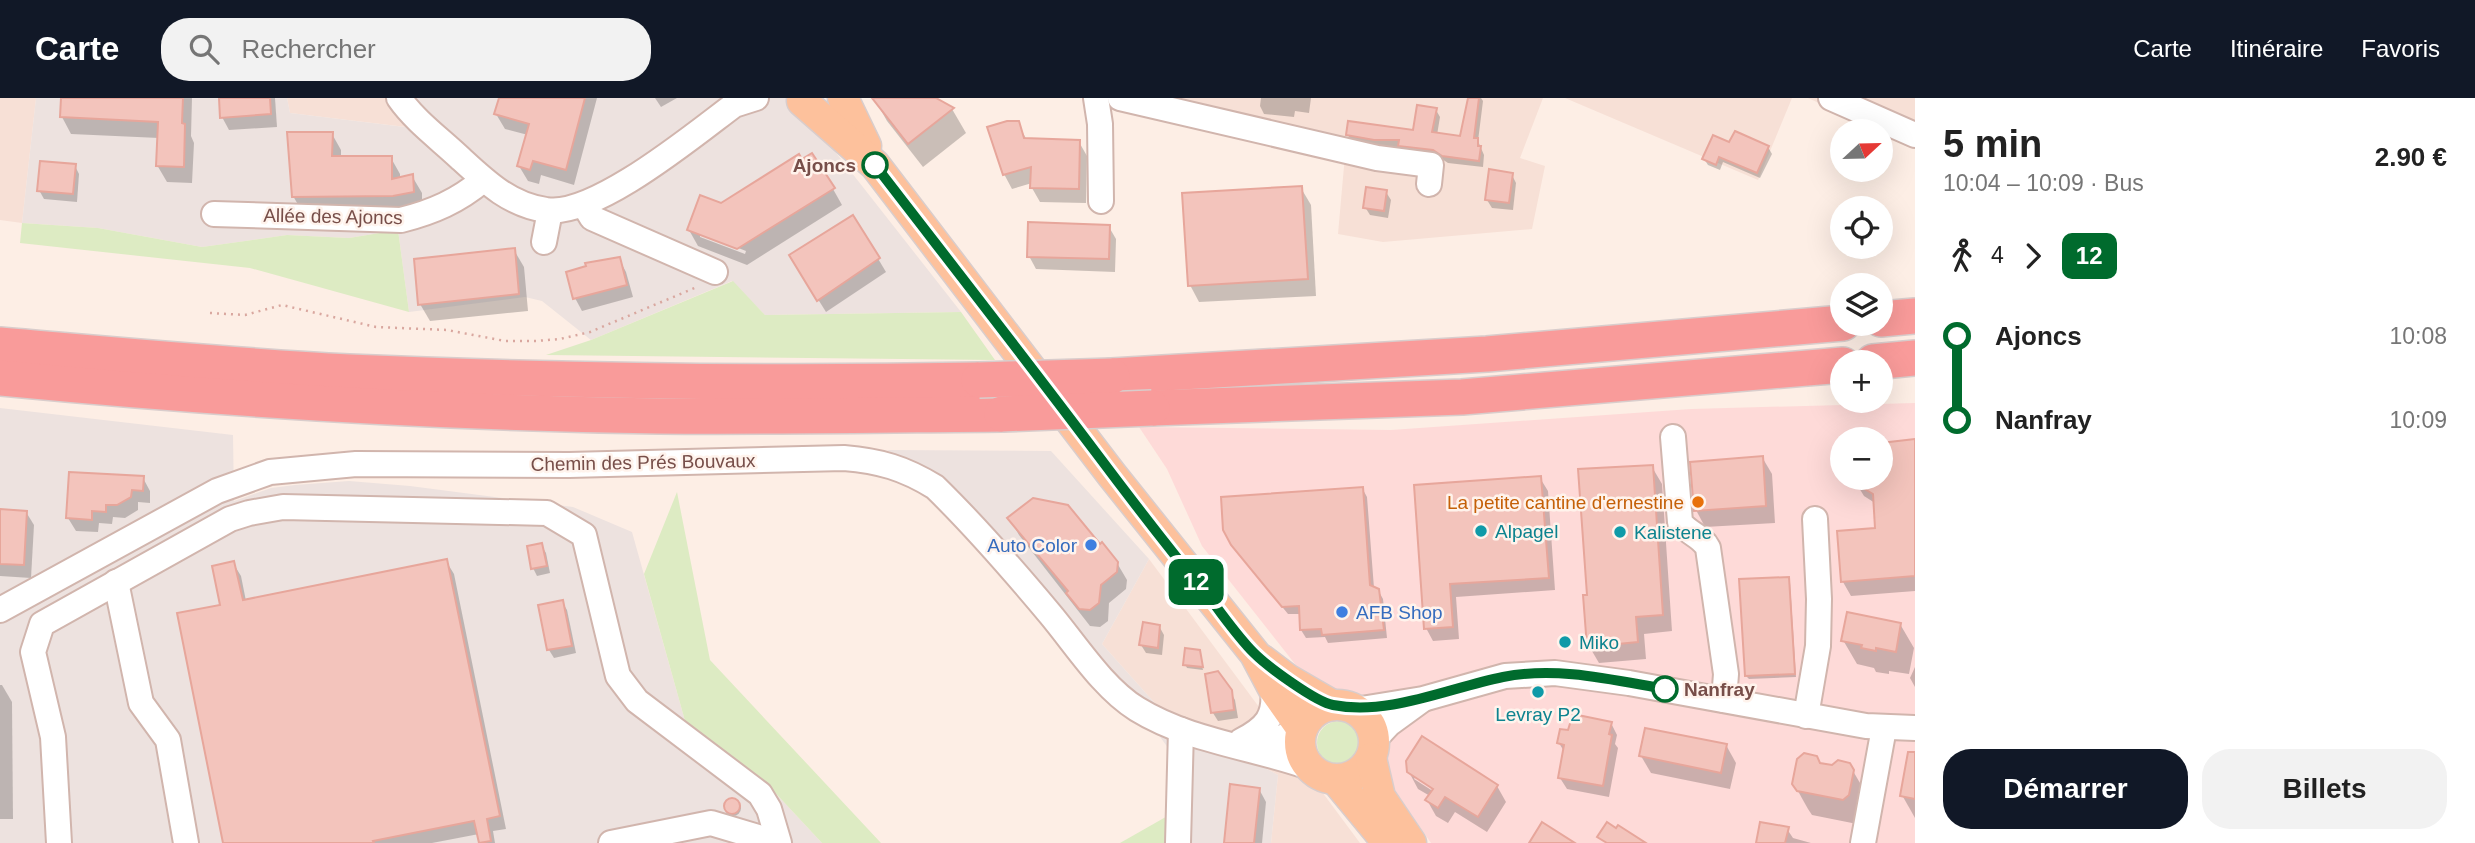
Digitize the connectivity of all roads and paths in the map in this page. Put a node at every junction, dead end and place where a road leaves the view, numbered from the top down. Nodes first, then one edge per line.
1 (399, 98) edge
2 (843, 98) edge
3 (1096, 98) edge
4 (1120, 98) edge
5 (1831, 98) edge
6 (798, 99) edge
7 (742, 100) edge
8 (1915, 135) edge
9 (875, 165) junction
10 (483, 180) junction
11 (1429, 184) dead end
12 (1101, 201) dead end
13 (584, 205) junction
14 (550, 211) junction
15 (214, 214) dead end
16 (544, 242) dead end
17 (715, 272) joint
18 (211, 313) dead end
19 (1915, 316) edge
20 (1893, 319) edge
21 (1830, 324) edge
22 (0, 345) edge
23 (1915, 358) edge
24 (1893, 360) edge
25 (1830, 366) edge
26 (0, 378) edge
27 (1673, 437) dead end
28 (1815, 519) dead end
29 (116, 582) junction
30 (0, 610) edge
31 (1255, 654) junction
32 (1273, 688) junction
33 (1724, 700) junction
34 (1409, 704) junction
35 (1344, 708) junction
36 (1806, 716) junction
37 (1885, 728) junction
38 (1915, 728) edge
39 (1181, 730) junction
40 (1302, 731) junction
41 (1209, 739) junction
42 (1238, 743) junction
43 (1373, 749) junction
44 (1309, 767) junction
45 (1336, 780) junction
46 (59, 843) edge
47 (186, 843) edge
48 (611, 843) edge
49 (778, 843) edge
50 (1178, 843) edge
51 (1388, 843) edge
52 (1411, 843) edge
53 (1863, 843) edge

1 - 10 street
2 - 9 main road
3 - 12 street
4 - 11 street
5 - 8 street
6 - 9 main road
7 - 13 street
9 - 31 main road
10 - 14 street
10 - 15 street, Allée des Ajoncs
13 - 14 street
13 - 17 street
14 - 16 street
17 - 18 path
19 - 20 highway
21 - 22 highway, bridge
23 - 24 highway
25 - 26 highway, bridge
27 - 33 street
28 - 36 street
29 - 46 street
29 - 47 street
29 - 49 street
30 - 39 street, Chemin des Prés Bouvaux
31 - 32 main road
31 - 35 main road
32 - 40 main road
32 - 42 street
33 - 34 street
33 - 36 street
34 - 35 street
34 - 43 street
35 - 40 main road
35 - 43 main road
36 - 37 street
37 - 38 street
37 - 53 street
39 - 41 street, Chemin des Prés Bouvaux
39 - 50 street
40 - 42 street
40 - 44 main road
41 - 42 street
41 - 44 street
43 - 45 main road
43 - 52 main road
44 - 45 main road
45 - 51 main road
48 - 49 street

